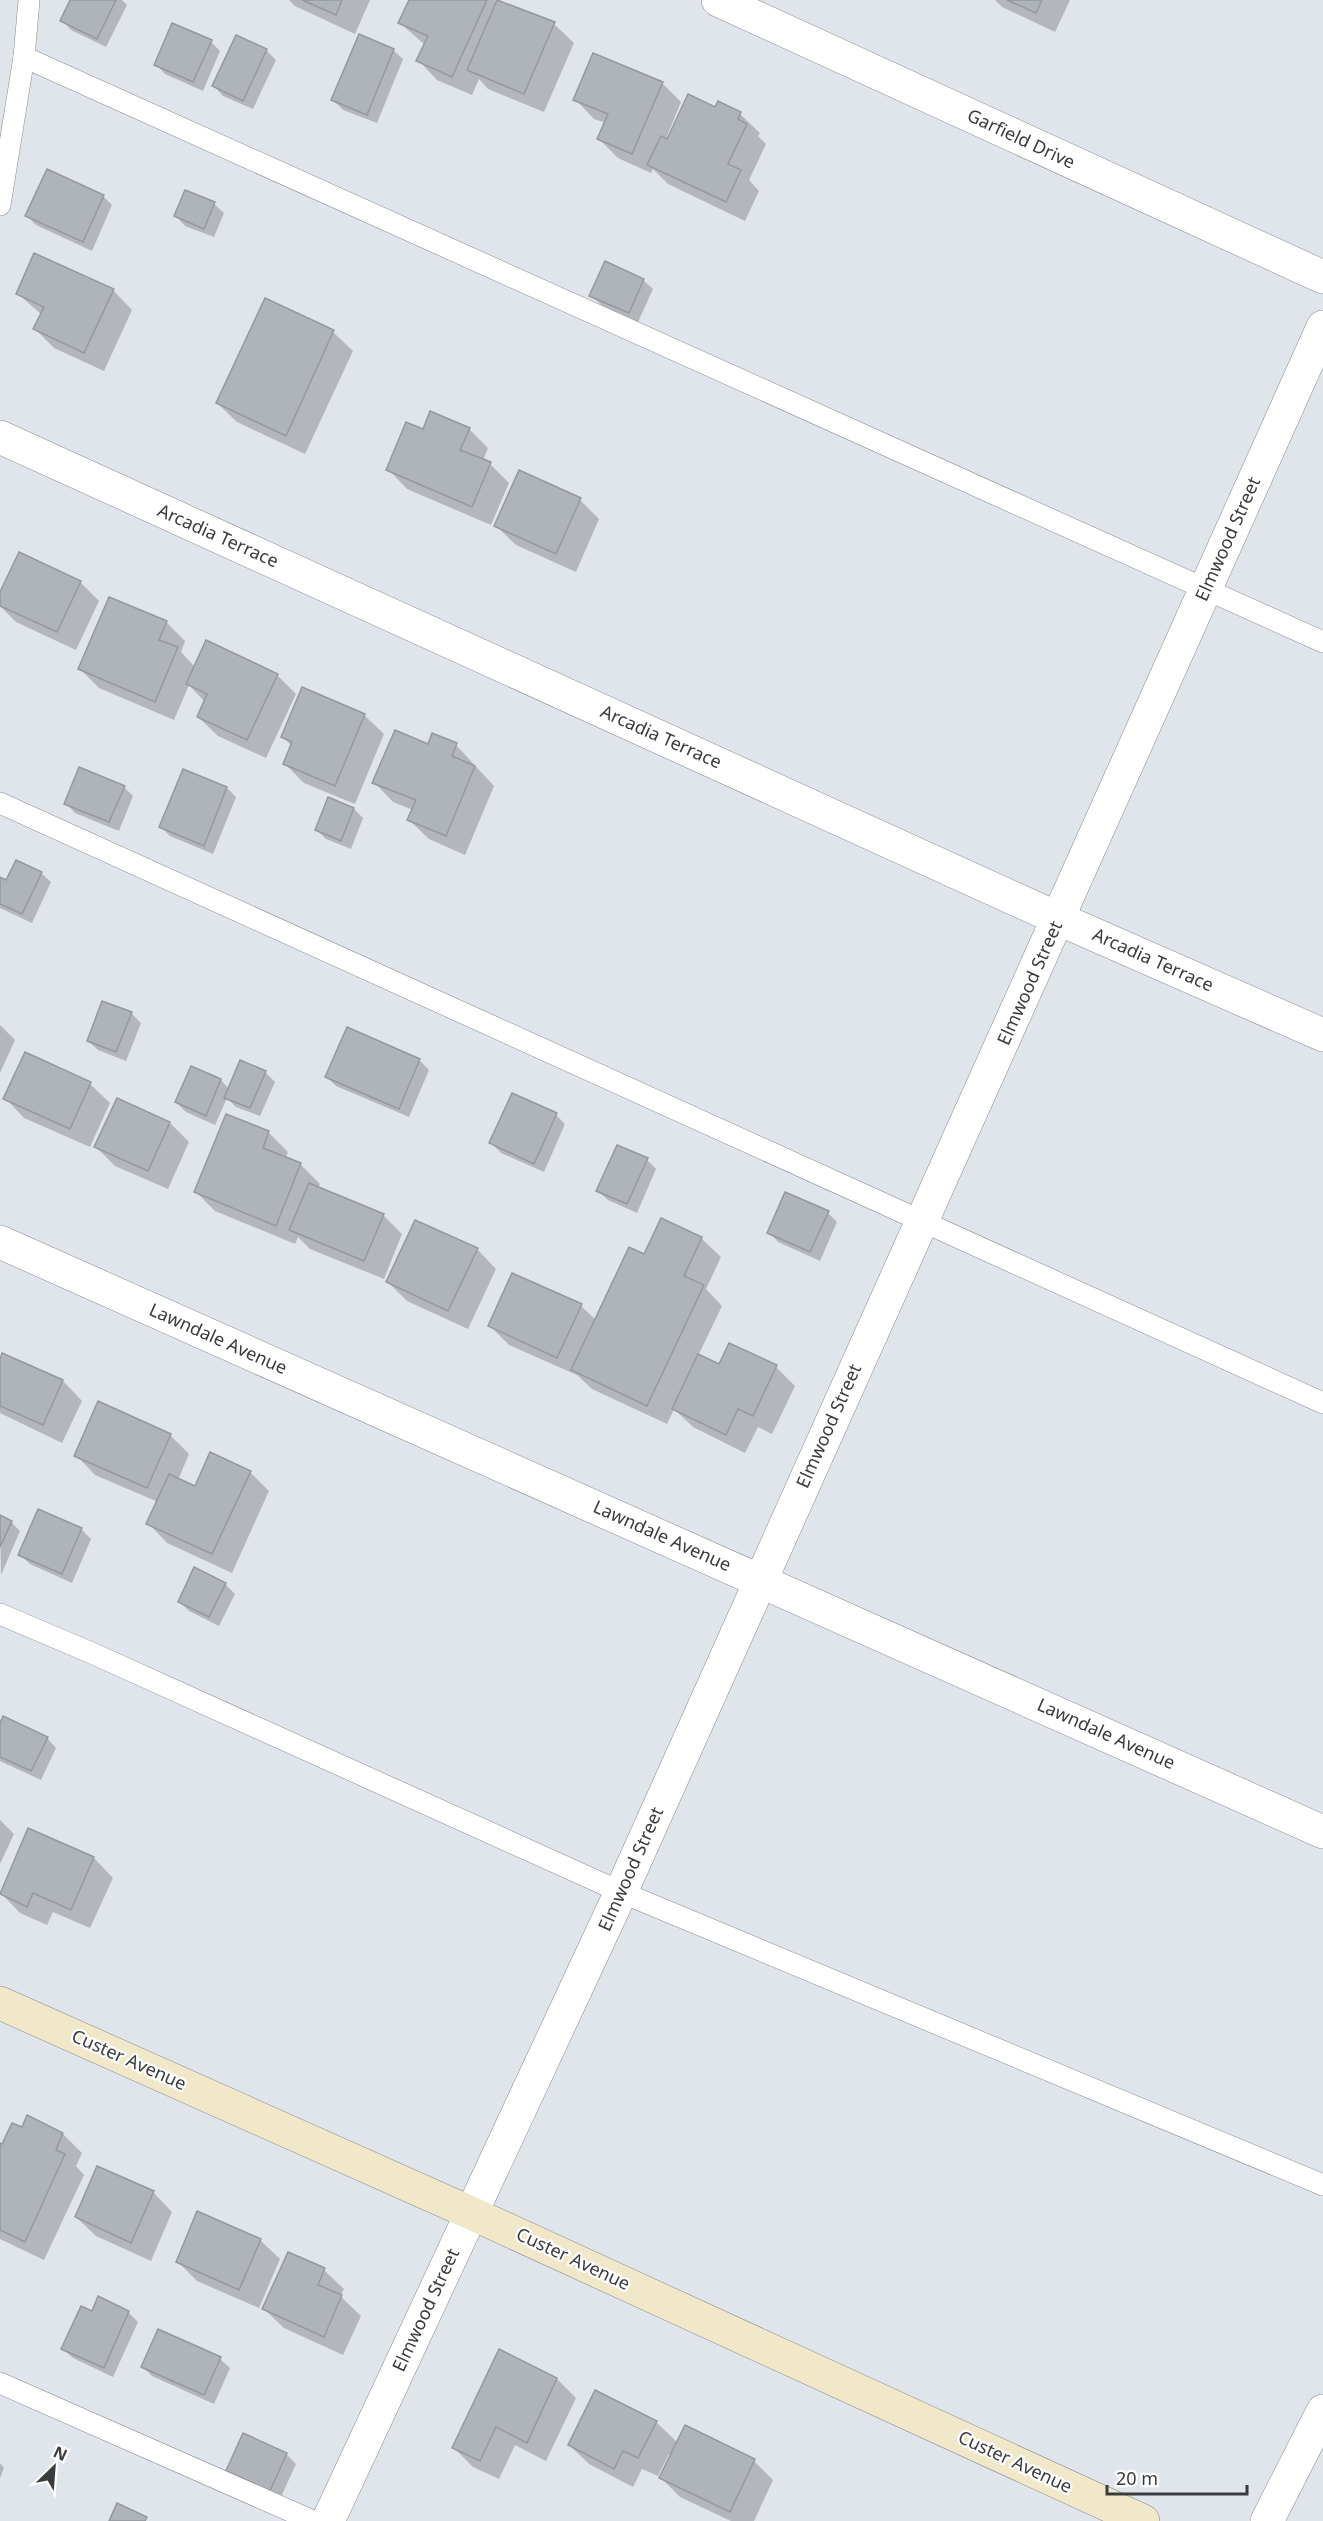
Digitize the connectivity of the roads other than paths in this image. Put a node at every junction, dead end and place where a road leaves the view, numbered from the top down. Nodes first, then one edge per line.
1 (28, 0) edge
2 (718, 0) edge
3 (24, 57) junction
4 (0, 205) edge
5 (1323, 277) edge
6 (1323, 327) edge
7 (0, 437) edge
8 (1205, 591) junction
9 (1323, 642) edge
10 (0, 803) edge
11 (1059, 919) junction
12 (1323, 1035) edge
13 (922, 1222) junction
14 (0, 1242) edge
15 (1323, 1403) edge
16 (759, 1579) junction
17 (0, 1614) edge
18 (1323, 1832) edge
19 (621, 1892) junction
20 (0, 2003) edge
21 (1323, 2185) edge
22 (471, 2213) junction
23 (0, 2383) edge
24 (1323, 2411) edge
25 (314, 2521) edge
26 (328, 2521) edge
27 (1143, 2521) edge
28 (1267, 2521) edge

1 - 3 lane
2 - 5 street, Garfield Drive
3 - 4 lane
3 - 8 lane
6 - 8 street, Elmwood Street
7 - 11 street, Arcadia Terrace
8 - 9 lane
8 - 11 street, Elmwood Street
10 - 13 lane
11 - 12 street, Arcadia Terrace
11 - 13 street, Elmwood Street
13 - 15 lane
13 - 16 street, Elmwood Street
14 - 16 street, Lawndale Avenue
16 - 18 street, Lawndale Avenue
16 - 19 street, Elmwood Street
17 - 19 lane
19 - 21 lane
19 - 22 street, Elmwood Street
20 - 22 street, Custer Avenue
22 - 26 street, Elmwood Street
22 - 27 street, Custer Avenue
23 - 25 lane
24 - 28 street

